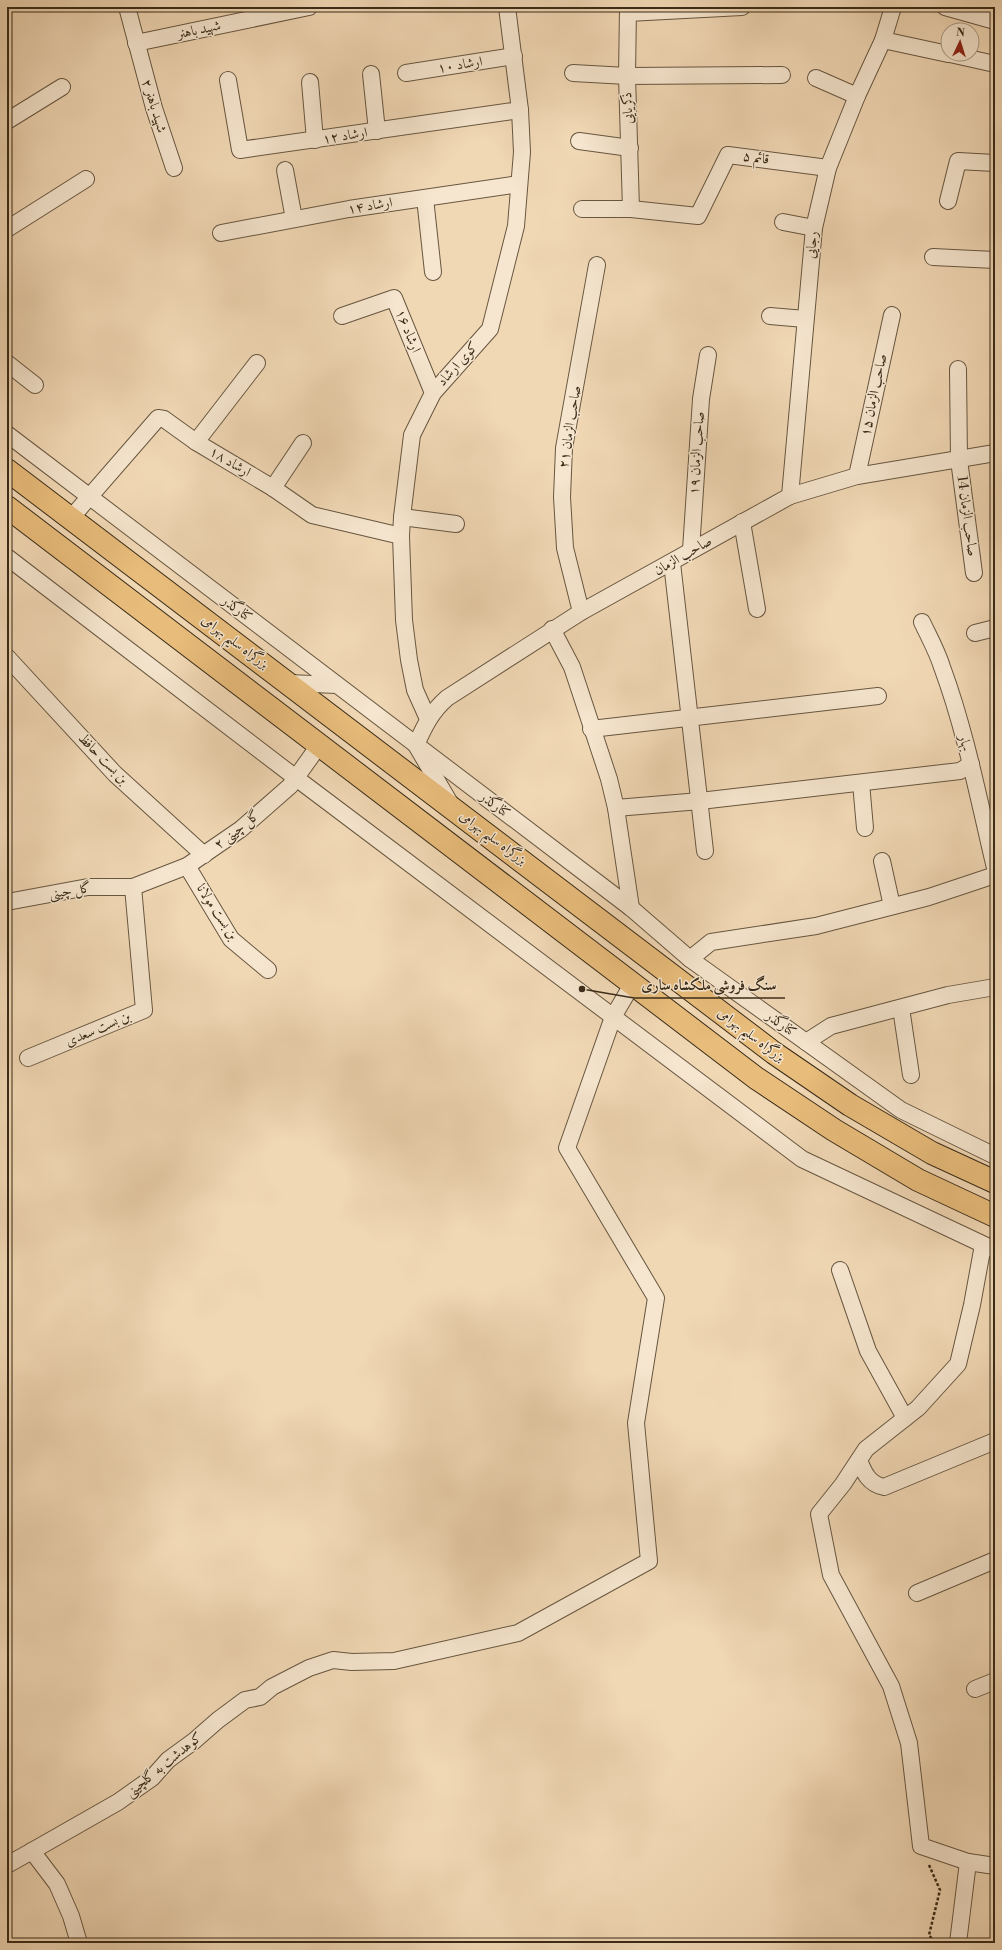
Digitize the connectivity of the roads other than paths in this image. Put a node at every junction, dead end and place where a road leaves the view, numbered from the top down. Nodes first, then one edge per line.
1 (127, 7) edge
2 (309, 7) edge
3 (507, 7) edge
4 (742, 7) edge
5 (945, 7) edge
6 (890, 8) edge
7 (628, 10) edge
8 (254, 13) edge
9 (995, 21) edge
10 (883, 40) junction
11 (136, 43) junction
12 (940, 52) edge
13 (514, 56) junction
14 (980, 61) edge
15 (995, 64) edge
16 (573, 73) dead end
17 (371, 74) dead end
18 (406, 74) dead end
19 (782, 75) dead end
20 (627, 76) junction
21 (816, 78) dead end
22 (228, 80) dead end
23 (310, 82) dead end
24 (62, 87) dead end
25 (857, 96) junction
26 (520, 110) junction
27 (7, 121) edge
28 (377, 131) junction
29 (316, 140) junction
30 (579, 142) dead end
31 (630, 148) junction
32 (995, 163) edge
33 (174, 168) dead end
34 (828, 168) junction
35 (285, 170) dead end
36 (86, 178) dead end
37 (519, 184) junction
38 (425, 198) junction
39 (948, 201) dead end
40 (582, 209) dead end
41 (631, 209) junction
42 (294, 219) junction
43 (783, 222) dead end
44 (814, 228) junction
45 (7, 229) edge
46 (221, 233) dead end
47 (933, 257) dead end
48 (995, 260) edge
49 (597, 265) dead end
50 (433, 272) dead end
51 (892, 315) dead end
52 (342, 316) dead end
53 (770, 316) dead end
54 (805, 319) junction
55 (708, 355) dead end
56 (7, 363) edge
57 (257, 363) dead end
58 (958, 369) dead end
59 (35, 385) dead end
60 (433, 393) junction
61 (7, 434) edge
62 (196, 442) junction
63 (303, 444) dead end
64 (995, 453) edge
65 (959, 460) junction
66 (7, 470) edge
67 (856, 476) junction
68 (273, 488) junction
69 (89, 496) junction
70 (790, 496) junction
71 (7, 507) edge
72 (402, 517) junction
73 (71, 518) junction
74 (742, 522) junction
75 (456, 524) dead end
76 (401, 536) junction
77 (691, 550) junction
78 (7, 557) edge
79 (672, 563) junction
80 (974, 573) dead end
81 (757, 609) dead end
82 (581, 612) junction
83 (922, 622) dead end
84 (995, 628) edge
85 (552, 629) junction
86 (975, 633) dead end
87 (7, 657) edge
88 (288, 683) junction
89 (337, 685) junction
90 (878, 696) dead end
91 (690, 717) junction
92 (428, 719) junction
93 (591, 729) junction
94 (320, 744) junction
95 (416, 745) junction
96 (971, 764) junction
97 (296, 778) junction
98 (861, 782) junction
99 (700, 801) junction
100 (453, 808) junction
101 (616, 808) junction
102 (865, 828) dead end
103 (705, 851) dead end
104 (204, 855) junction
105 (882, 861) dead end
106 (187, 866) junction
107 (995, 868) edge
108 (995, 875) edge
109 (133, 887) junction
110 (7, 902) edge
111 (892, 906) junction
112 (631, 908) junction
113 (690, 959) junction
114 (268, 970) dead end
115 (633, 983) junction
116 (995, 986) edge
117 (901, 1008) junction
118 (613, 1017) junction
119 (806, 1042) junction
120 (28, 1058) dead end
121 (911, 1075) dead end
122 (995, 1156) edge
123 (995, 1182) edge
124 (995, 1216) edge
125 (989, 1248) edge
126 (840, 1270) dead end
127 (905, 1418) junction
128 (995, 1441) edge
129 (859, 1460) junction
130 (995, 1560) edge
131 (917, 1593) dead end
132 (995, 1681) edge
133 (975, 1689) dead end
134 (32, 1850) junction
135 (968, 1862) junction
136 (7, 1864) edge
137 (995, 1866) edge
138 (79, 1943) edge
139 (958, 1943) edge

1 - 11 street, شهید باهنر ۲
2 - 8 street, شهید باهنر
3 - 13 street, کوی ارشاد
4 - 7 street
5 - 9 street
6 - 10 street, رجایی
7 - 20 street, ذکریایی
8 - 11 street, شهید باهنر
10 - 12 street
10 - 25 street, رجایی
11 - 33 street, شهید باهنر ۲
13 - 18 street, ارشاد ۱۰
13 - 26 street, کوی ارشاد
14 - 15 street
16 - 20 street
17 - 28 street
19 - 20 street
20 - 31 street, ذکریایی
21 - 25 street
22 - 29 street, ارشاد ۱۲
23 - 29 street
24 - 27 street
25 - 34 street, رجایی
26 - 28 street, ارشاد ۱۲
26 - 37 street, کوی ارشاد
28 - 29 street, ارشاد ۱۲
30 - 31 street
31 - 41 street, ذکریایی
32 - 39 street
34 - 41 street, قائم ۵
34 - 44 street, رجایی
35 - 42 street
36 - 45 street
37 - 38 street, ارشاد ۱۴
37 - 60 street, کوی ارشاد
38 - 42 street, ارشاد ۱۴
38 - 50 street
40 - 41 street
42 - 46 street, ارشاد ۱۴
43 - 44 street
44 - 54 street, رجایی
47 - 48 street
49 - 82 street, صاحب الزمان ۲۱
51 - 67 street, صاحب الزمان ۱۵
52 - 60 street, ارشاد ۱۶
53 - 54 street
54 - 70 street, رجایی
55 - 77 street, صاحب الزمان ۱۹
56 - 59 street
57 - 62 street
58 - 65 street, صاحب الزمان 14
60 - 72 street, کوی ارشاد
61 - 69 street, کنارگذر
62 - 68 street, ارشاد ۱۸
62 - 69 street, ارشاد ۱۸
63 - 68 street
64 - 65 street, صاحب الزمان
65 - 67 street, صاحب الزمان
65 - 80 street, صاحب الزمان 14
66 - 73 highway, بزرگراه سلیم بهرامی
67 - 70 street, صاحب الزمان
68 - 76 street, ارشاد ۱۸
69 - 73 street
69 - 89 street, کنارگذر
70 - 74 street, صاحب الزمان
71 - 94 highway
72 - 75 street
72 - 76 street, کوی ارشاد
73 - 88 highway, بزرگراه سلیم بهرامی
74 - 77 street, صاحب الزمان
74 - 81 street
76 - 92 street, کوی ارشاد
77 - 79 street, صاحب الزمان
78 - 97 street
79 - 82 street, صاحب الزمان
79 - 91 street
82 - 85 street, صاحب الزمان
83 - 96 street, بهار
84 - 86 street
85 - 92 street, صاحب الزمان
85 - 93 street
87 - 104 street, بن بست حافظ
88 - 89 street
88 - 100 highway, بزرگراه سلیم بهرامی
89 - 95 street, کنارگذر
90 - 91 street
91 - 93 street
91 - 99 street
92 - 95 street, صاحب الزمان
93 - 101 street
94 - 97 street, گل چینی ۲
94 - 115 highway
95 - 100 street
95 - 112 street, کنارگذر
96 - 98 street
96 - 107 street, بهار
97 - 104 street, گل چینی ۲
97 - 118 street
98 - 99 street
98 - 102 street
99 - 101 street
99 - 103 street
100 - 123 highway, بزرگراه سلیم بهرامی
101 - 112 street
104 - 106 street, گل چینی ۲
105 - 111 street
106 - 109 street, گل چینی ۲
106 - 114 street, بن بست مولانا
108 - 111 street
109 - 110 street, گل چینی
109 - 120 street, بن بست سعدی
111 - 113 street
112 - 113 street, کنارگذر
113 - 119 street, کنارگذر
115 - 118 street
115 - 124 highway
116 - 117 street
117 - 119 street
117 - 121 street
118 - 125 street
118 - 134 street, کوهدشت به گلچینی
119 - 122 street, کنارگذر
125 - 127 street
126 - 127 street
127 - 129 street
128 - 129 street
129 - 135 street
130 - 131 street
132 - 133 street
134 - 136 street, کوهدشت به گلچینی
134 - 138 street
135 - 137 street
135 - 139 street

